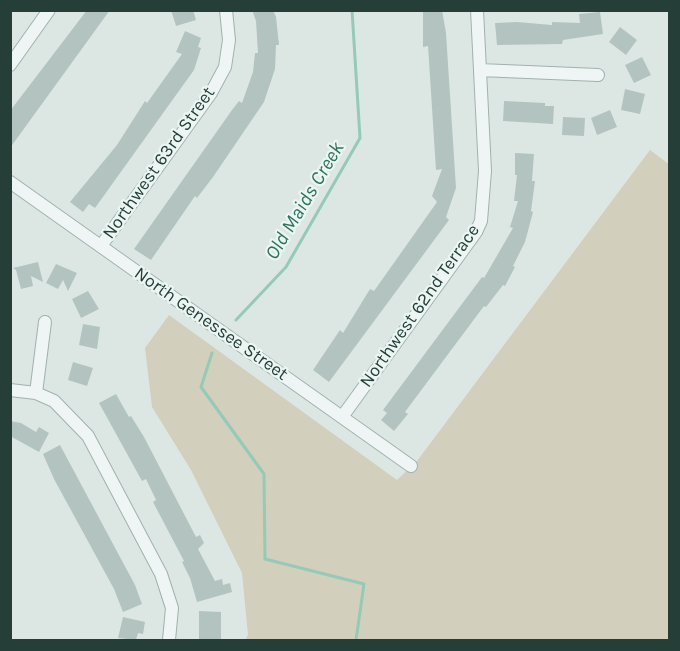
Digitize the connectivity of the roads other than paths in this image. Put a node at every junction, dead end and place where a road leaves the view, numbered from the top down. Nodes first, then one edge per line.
1 (49, 10) edge
2 (226, 10) edge
3 (477, 10) edge
4 (10, 65) edge
5 (480, 70) junction
6 (598, 75) dead end
7 (10, 182) edge
8 (101, 246) junction
9 (45, 322) dead end
10 (10, 390) edge
11 (36, 393) junction
12 (342, 417) junction
13 (411, 466) dead end
14 (169, 640) edge

1 - 4 street
2 - 8 street, Northwest 63rd Street
3 - 5 street, Northwest 62nd Terrace
5 - 6 street
5 - 12 street, Northwest 62nd Terrace
7 - 8 street, North Genessee Street
8 - 12 street, North Genessee Street
9 - 11 street
10 - 11 street
11 - 14 street
12 - 13 street, North Genessee Street

